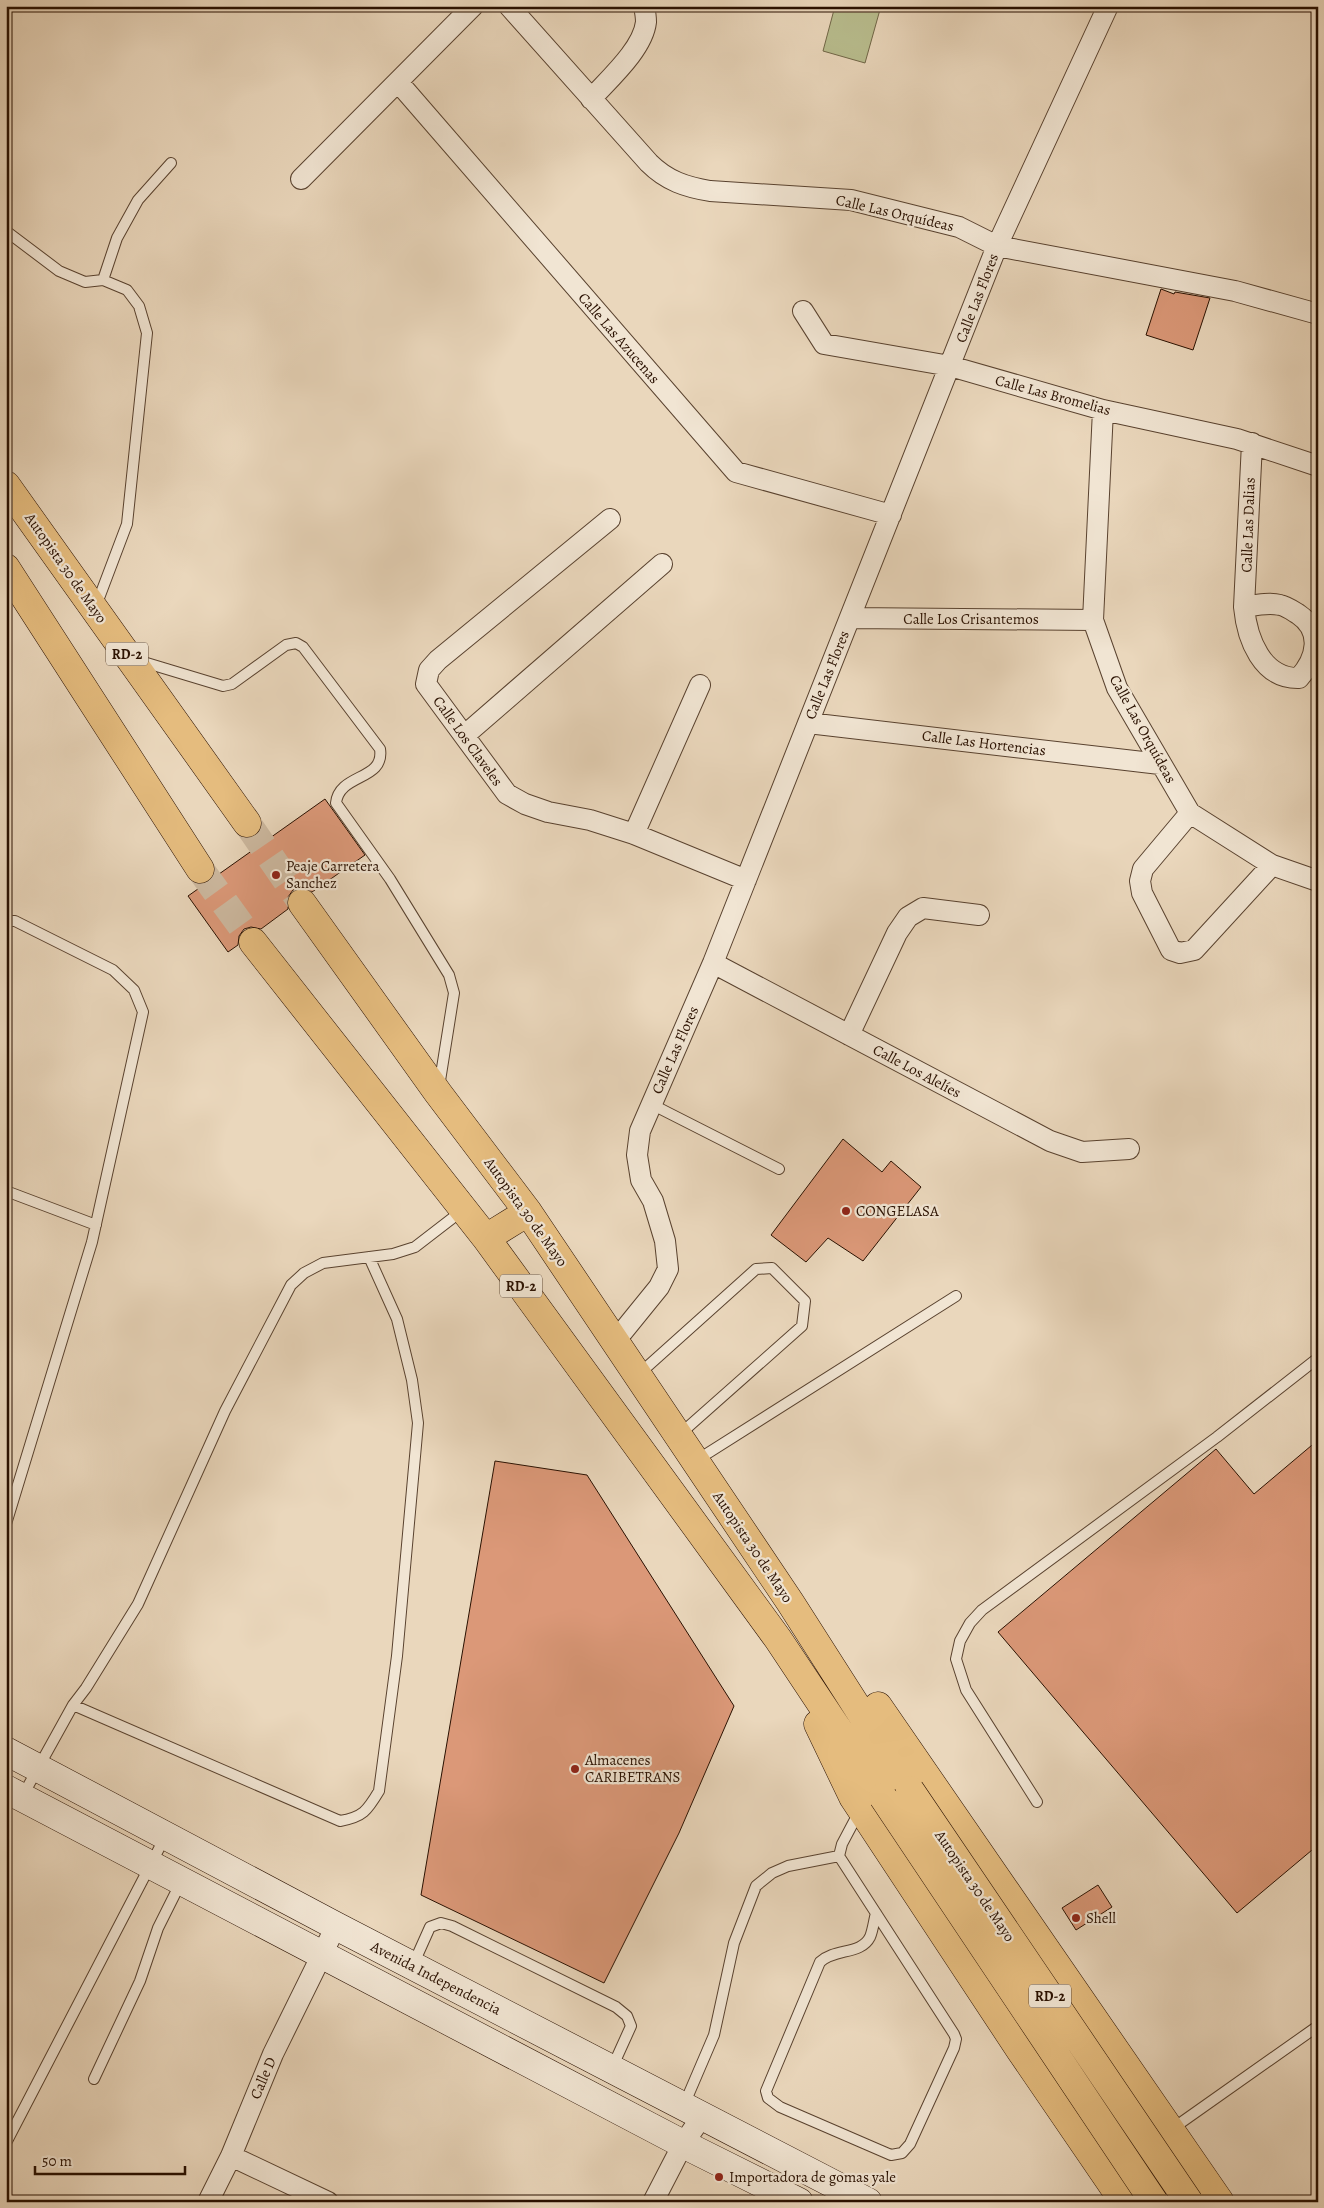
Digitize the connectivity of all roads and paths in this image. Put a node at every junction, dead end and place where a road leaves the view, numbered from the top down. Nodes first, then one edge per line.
1 (473, 6) edge
2 (509, 6) edge
3 (644, 6) edge
4 (1108, 6) edge
5 (398, 82) junction
6 (591, 99) junction
7 (170, 163) dead end
8 (301, 179) dead end
9 (6, 231) edge
10 (997, 246) junction
11 (103, 280) junction
12 (803, 311) dead end
13 (1318, 314) edge
14 (950, 366) junction
15 (1103, 410) junction
16 (1252, 443) junction
17 (1318, 466) edge
18 (6, 485) edge
19 (891, 515) junction
20 (610, 519) dead end
21 (662, 564) dead end
22 (6, 568) edge
23 (1244, 607) dead end
24 (95, 609) junction
25 (850, 618) junction
26 (1093, 620) junction
27 (130, 658) junction
28 (700, 685) dead end
29 (808, 723) junction
30 (465, 735) junction
31 (1160, 764) junction
32 (1190, 813) junction
33 (247, 823) tunnel mouth
34 (634, 834) junction
35 (1272, 865) junction
36 (200, 869) tunnel mouth
37 (746, 880) junction
38 (1318, 881) edge
39 (302, 903) tunnel mouth
40 (979, 915) dead end
41 (6, 922) edge
42 (253, 942) tunnel mouth
43 (713, 963) junction
44 (849, 1035) junction
45 (438, 1093) junction
46 (651, 1104) junction
47 (1129, 1149) dead end
48 (779, 1170) dead end
49 (6, 1191) edge
50 (464, 1209) junction
51 (528, 1212) junction
52 (96, 1224) junction
53 (486, 1238) junction
54 (369, 1257) junction
55 (956, 1296) dead end
56 (616, 1340) junction
57 (1318, 1358) edge
58 (638, 1374) junction
59 (679, 1435) junction
60 (696, 1460) junction
61 (6, 1524) edge
62 (790, 1602) junction
63 (73, 1705) junction
64 (6, 1751) edge
65 (37, 1767) junction
66 (14, 1793) edge
67 (1037, 1802) dead end
68 (872, 1803) junction
69 (165, 1836) junction
70 (839, 1856) junction
71 (151, 1866) junction
72 (181, 1881) junction
73 (876, 1913) junction
74 (336, 1926) junction
75 (322, 1955) junction
76 (413, 1966) junction
77 (1318, 2026) edge
78 (612, 2068) junction
79 (94, 2078) dead end
80 (693, 2110) junction
81 (1170, 2130) junction
82 (6, 2144) edge
83 (683, 2144) junction
84 (231, 2156) junction
85 (1105, 2175) junction
86 (208, 2202) edge
87 (328, 2202) edge
88 (653, 2202) edge
89 (799, 2202) edge
90 (868, 2202) edge
91 (1124, 2202) edge
92 (1154, 2202) edge
93 (1189, 2202) edge
94 (1220, 2202) edge

1 - 5 street
2 - 6 street, Calle Las Orquídeas
3 - 6 street
4 - 10 street, Calle Las Flores
5 - 8 street
5 - 19 street, Calle Las Azucenas
6 - 10 street, Calle Las Orquídeas
7 - 11 lane
9 - 11 lane
10 - 13 street, Calle Las Orquídeas
10 - 14 street, Calle Las Flores
11 - 24 lane
12 - 14 street, Calle Las Bromelias
14 - 15 street, Calle Las Bromelias
14 - 19 street, Calle Las Flores
15 - 16 street, Calle Las Bromelias
15 - 26 street, Calle Las Orquídeas
16 - 17 street, Calle Las Bromelias
16 - 23 street, Calle Las Dalias
18 - 24 highway, Autopista 30 de Mayo / RD-2
19 - 25 street, Calle Las Flores
20 - 30 street, Calle Los Claveles
21 - 30 street
22 - 36 highway
24 - 27 highway, Autopista 30 de Mayo / RD-2
25 - 26 street, Calle Los Crisantemos
25 - 29 street, Calle Las Flores
26 - 31 street, Calle Las Orquídeas
27 - 33 highway, Autopista 30 de Mayo / RD-2
27 - 45 lane
28 - 34 street
29 - 31 street, Calle Las Hortencias
29 - 37 street, Calle Las Flores
30 - 34 street, Calle Los Claveles
31 - 32 street, Calle Las Orquídeas
32 - 35 street, Calle Las Orquídeas
32 - 35 street
34 - 37 street, Calle Los Claveles
35 - 38 street, Calle Las Orquídeas
37 - 43 street, Calle Las Flores
39 - 45 highway, Autopista 30 de Mayo / RD-2
40 - 44 street
41 - 52 lane
42 - 50 highway, Autopista 30 de Mayo / RD-2
43 - 44 street, Calle Los Alelíes
43 - 46 street, Calle Las Flores
44 - 47 street, Calle Los Alelíes
45 - 51 highway, Autopista 30 de Mayo / RD-2
46 - 48 lane
46 - 56 street, Calle Las Flores
49 - 52 lane
50 - 53 highway, Autopista 30 de Mayo / RD-2
50 - 54 lane
51 - 53 highway
51 - 56 highway, Autopista 30 de Mayo / RD-2
52 - 61 lane
53 - 68 highway, Autopista 30 de Mayo / RD-2
54 - 63 lane
54 - 63 lane
55 - 60 lane
56 - 58 highway, Autopista 30 de Mayo / RD-2
57 - 67 lane
58 - 59 highway, Autopista 30 de Mayo / RD-2
58 - 59 lane
59 - 60 highway, Autopista 30 de Mayo / RD-2
60 - 62 highway, Autopista 30 de Mayo / RD-2
62 - 81 highway
62 - 93 highway, Autopista 30 de Mayo / RD-2, bridge
63 - 65 lane
64 - 65 street, Avenida Independencia
65 - 66 lane
65 - 69 street, Avenida Independencia
66 - 71 street
68 - 70 lane
68 - 85 highway
68 - 92 highway, Autopista 30 de Mayo / RD-2, bridge
69 - 71 lane
69 - 74 street, Avenida Independencia
70 - 73 lane
70 - 80 lane
71 - 72 street
71 - 82 lane
72 - 75 street
72 - 79 lane
73 - 73 lane
74 - 75 street, Calle D
74 - 76 street, Avenida Independencia
75 - 83 street
75 - 84 street, Calle D
76 - 78 street, Avenida Independencia
76 - 78 lane
77 - 81 lane
78 - 80 street, Avenida Independencia
80 - 83 street
80 - 90 street, Avenida Independencia
81 - 85 lane
81 - 94 highway
83 - 88 street
83 - 89 street
84 - 86 street, Calle D
84 - 87 street
85 - 91 highway

